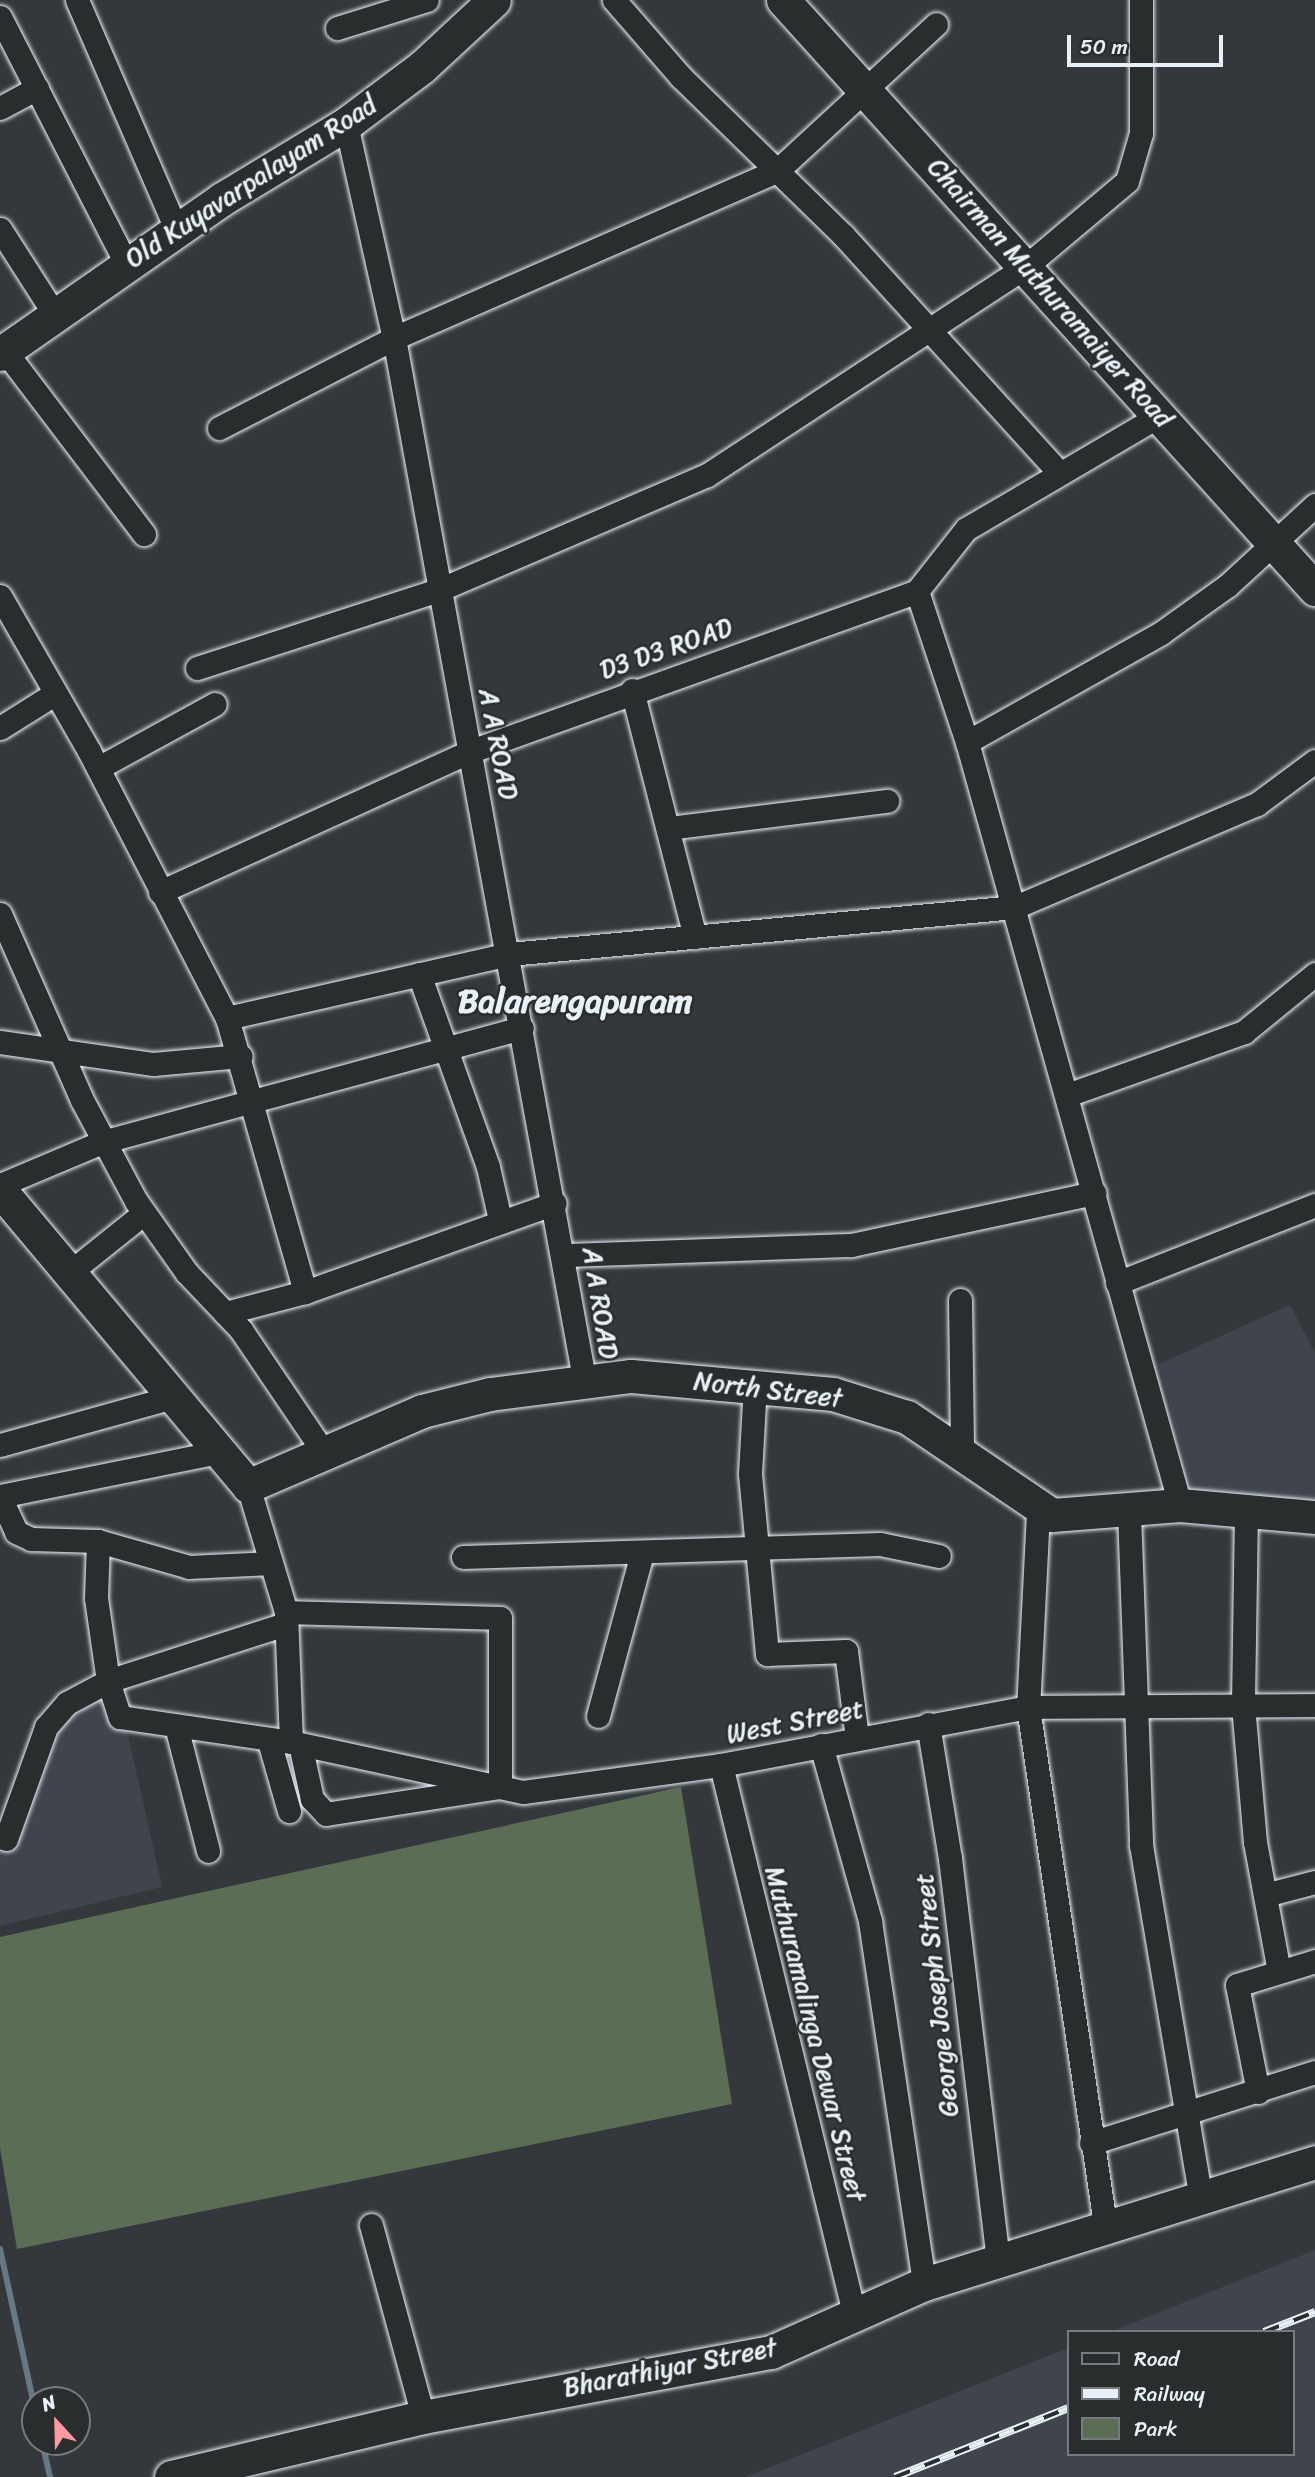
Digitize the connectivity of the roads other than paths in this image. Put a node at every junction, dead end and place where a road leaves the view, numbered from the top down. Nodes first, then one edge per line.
1 (77, 0) edge
2 (427, 0) edge
3 (614, 0) edge
4 (783, 0) edge
5 (1140, 0) edge
6 (488, 1) edge
7 (0, 17) edge
8 (936, 24) dead end
9 (337, 28) dead end
10 (37, 88) junction
11 (867, 88) junction
12 (0, 108) edge
13 (346, 124) junction
14 (778, 170) junction
15 (0, 229) edge
16 (176, 229) junction
17 (126, 263) junction
18 (1025, 267) junction
19 (55, 316) junction
20 (930, 330) junction
21 (394, 338) junction
22 (2, 352) edge
23 (1160, 415) junction
24 (219, 428) dead end
25 (1059, 472) junction
26 (1315, 505) edge
27 (144, 534) dead end
28 (1276, 545) junction
29 (1315, 589) edge
30 (441, 590) junction
31 (916, 591) junction
32 (0, 596) edge
33 (197, 668) dead end
34 (632, 690) junction
35 (54, 694) junction
36 (215, 704) dead end
37 (0, 728) edge
38 (967, 742) junction
39 (471, 751) junction
40 (1315, 761) edge
41 (98, 768) junction
42 (887, 801) dead end
43 (669, 828) junction
44 (160, 892) junction
45 (1015, 907) junction
46 (0, 914) edge
47 (695, 937) junction
48 (509, 954) junction
49 (419, 974) junction
50 (1315, 975) edge
51 (227, 1018) junction
52 (522, 1028) junction
53 (0, 1042) edge
54 (446, 1051) junction
55 (61, 1052) junction
56 (241, 1056) junction
57 (1067, 1095) junction
58 (250, 1100) junction
59 (102, 1142) junction
60 (0, 1188) edge
61 (1094, 1194) junction
62 (555, 1203) junction
63 (1315, 1205) edge
64 (144, 1213) junction
65 (500, 1220) junction
66 (565, 1255) junction
67 (69, 1273) junction
68 (1117, 1283) junction
69 (305, 1292) junction
70 (960, 1300) dead end
71 (225, 1313) junction
72 (584, 1378) junction
73 (755, 1384) junction
74 (173, 1397) junction
75 (0, 1445) edge
76 (962, 1451) junction
77 (219, 1452) junction
78 (325, 1454) junction
79 (248, 1486) junction
80 (0, 1497) edge
81 (1180, 1505) junction
82 (1038, 1511) junction
83 (1246, 1511) junction
84 (1129, 1512) junction
85 (1315, 1517) edge
86 (98, 1541) junction
87 (754, 1547) junction
88 (642, 1553) junction
89 (939, 1556) dead end
90 (463, 1557) dead end
91 (271, 1563) junction
92 (286, 1618) junction
93 (108, 1681) junction
94 (1132, 1702) junction
95 (1243, 1705) junction
96 (1315, 1705) edge
97 (1028, 1707) junction
98 (598, 1716) dead end
99 (928, 1724) junction
100 (176, 1726) junction
101 (857, 1738) junction
102 (287, 1742) junction
103 (821, 1745) junction
104 (721, 1765) junction
105 (500, 1787) junction
106 (289, 1811) dead end
107 (6, 1839) dead end
108 (208, 1851) dead end
109 (1315, 1882) edge
110 (1265, 1895) junction
111 (1315, 1961) edge
112 (1279, 1971) junction
113 (1315, 2072) edge
114 (1258, 2092) junction
115 (1183, 2115) junction
116 (1091, 2143) junction
117 (1315, 2162) edge
118 (1201, 2198) junction
119 (1105, 2224) junction
120 (371, 2225) dead end
121 (998, 2259) junction
122 (924, 2284) junction
123 (855, 2317) junction
124 (423, 2417) junction
125 (171, 2477) edge

1 - 16 street
2 - 9 street
3 - 14 street
4 - 11 street, Chairman Muthuramaiyer Road
5 - 18 street
6 - 13 street, Old Kuyavarpalayam Road
7 - 10 street
8 - 11 street
10 - 12 street
10 - 17 street
11 - 14 street
11 - 18 street, Chairman Muthuramaiyer Road
13 - 16 street, Old Kuyavarpalayam Road
13 - 21 street, A A ROAD
14 - 20 street
14 - 21 street
15 - 19 street
16 - 17 street, Old Kuyavarpalayam Road
17 - 19 street, Old Kuyavarpalayam Road
18 - 20 street
18 - 23 street, Chairman Muthuramaiyer Road
19 - 22 street, Old Kuyavarpalayam Road
20 - 25 street
20 - 30 street
21 - 24 street
21 - 30 street, A A ROAD
22 - 27 street
23 - 25 street
23 - 28 street, Chairman Muthuramaiyer Road
25 - 31 street
26 - 28 street
28 - 29 street, Chairman Muthuramaiyer Road
28 - 38 street
30 - 33 street
30 - 39 street, A A ROAD
31 - 34 street, D3 D3 ROAD
31 - 38 street
32 - 35 street
34 - 39 street, D3 D3 ROAD
34 - 43 street
35 - 37 street
35 - 41 street
36 - 41 street
38 - 45 street
39 - 44 street, D3 D3 ROAD
39 - 48 street, A A ROAD
40 - 45 street
41 - 44 street
42 - 43 street
43 - 47 street
44 - 51 street
45 - 47 street
45 - 57 street
46 - 55 street
47 - 48 street
48 - 49 street
48 - 52 street, A A ROAD
49 - 51 street
49 - 54 street
50 - 57 street
51 - 56 street
52 - 54 street
52 - 62 street, A A ROAD
53 - 55 street
54 - 58 street
54 - 65 street
55 - 56 street
55 - 59 street
56 - 58 street
57 - 61 street
58 - 59 street
58 - 69 street
59 - 60 street
59 - 64 street
60 - 67 street
61 - 66 street
61 - 68 street
62 - 65 street
62 - 66 street, A A ROAD
63 - 68 street
64 - 67 street
64 - 71 street
65 - 69 street
66 - 72 street, A A ROAD
67 - 74 street
68 - 81 street
69 - 71 street
70 - 76 street
71 - 78 street
72 - 73 street, North Street
72 - 78 street, North Street
73 - 76 street, North Street
73 - 87 street
74 - 75 street
74 - 77 street
76 - 82 street, North Street
77 - 79 street
77 - 80 street
78 - 79 street, North Street
79 - 91 street
80 - 86 street
81 - 83 street
81 - 84 street
82 - 84 street
82 - 97 street
83 - 85 street
83 - 95 street
84 - 94 street
86 - 91 street
86 - 93 street
87 - 88 street
87 - 89 street
87 - 101 street
88 - 90 street
88 - 98 street
91 - 92 street
92 - 93 street
92 - 102 street
92 - 105 street
93 - 100 street, West Street
93 - 107 street
94 - 95 street, West Street
94 - 97 street, West Street
94 - 115 street
95 - 96 street, West Street
95 - 110 street
97 - 99 street, West Street
97 - 116 street
99 - 101 street, West Street
99 - 121 street, George Joseph Street
100 - 102 street, West Street
100 - 108 street
101 - 103 street, West Street
102 - 105 street, West Street
102 - 105 street
102 - 106 street
103 - 104 street, West Street
103 - 122 street
104 - 105 street, West Street
104 - 123 street, Muthuramalinga Dewar Street
109 - 110 street
110 - 112 street
111 - 112 street
112 - 114 street
113 - 114 street
114 - 115 street
115 - 116 street
115 - 118 street
116 - 119 street
117 - 118 street, Bharathiyar Street
118 - 119 street, Bharathiyar Street
119 - 121 street, Bharathiyar Street
120 - 124 street
121 - 122 street, Bharathiyar Street
122 - 123 street, Bharathiyar Street
123 - 124 street, Bharathiyar Street
124 - 125 street, Bharathiyar Street

